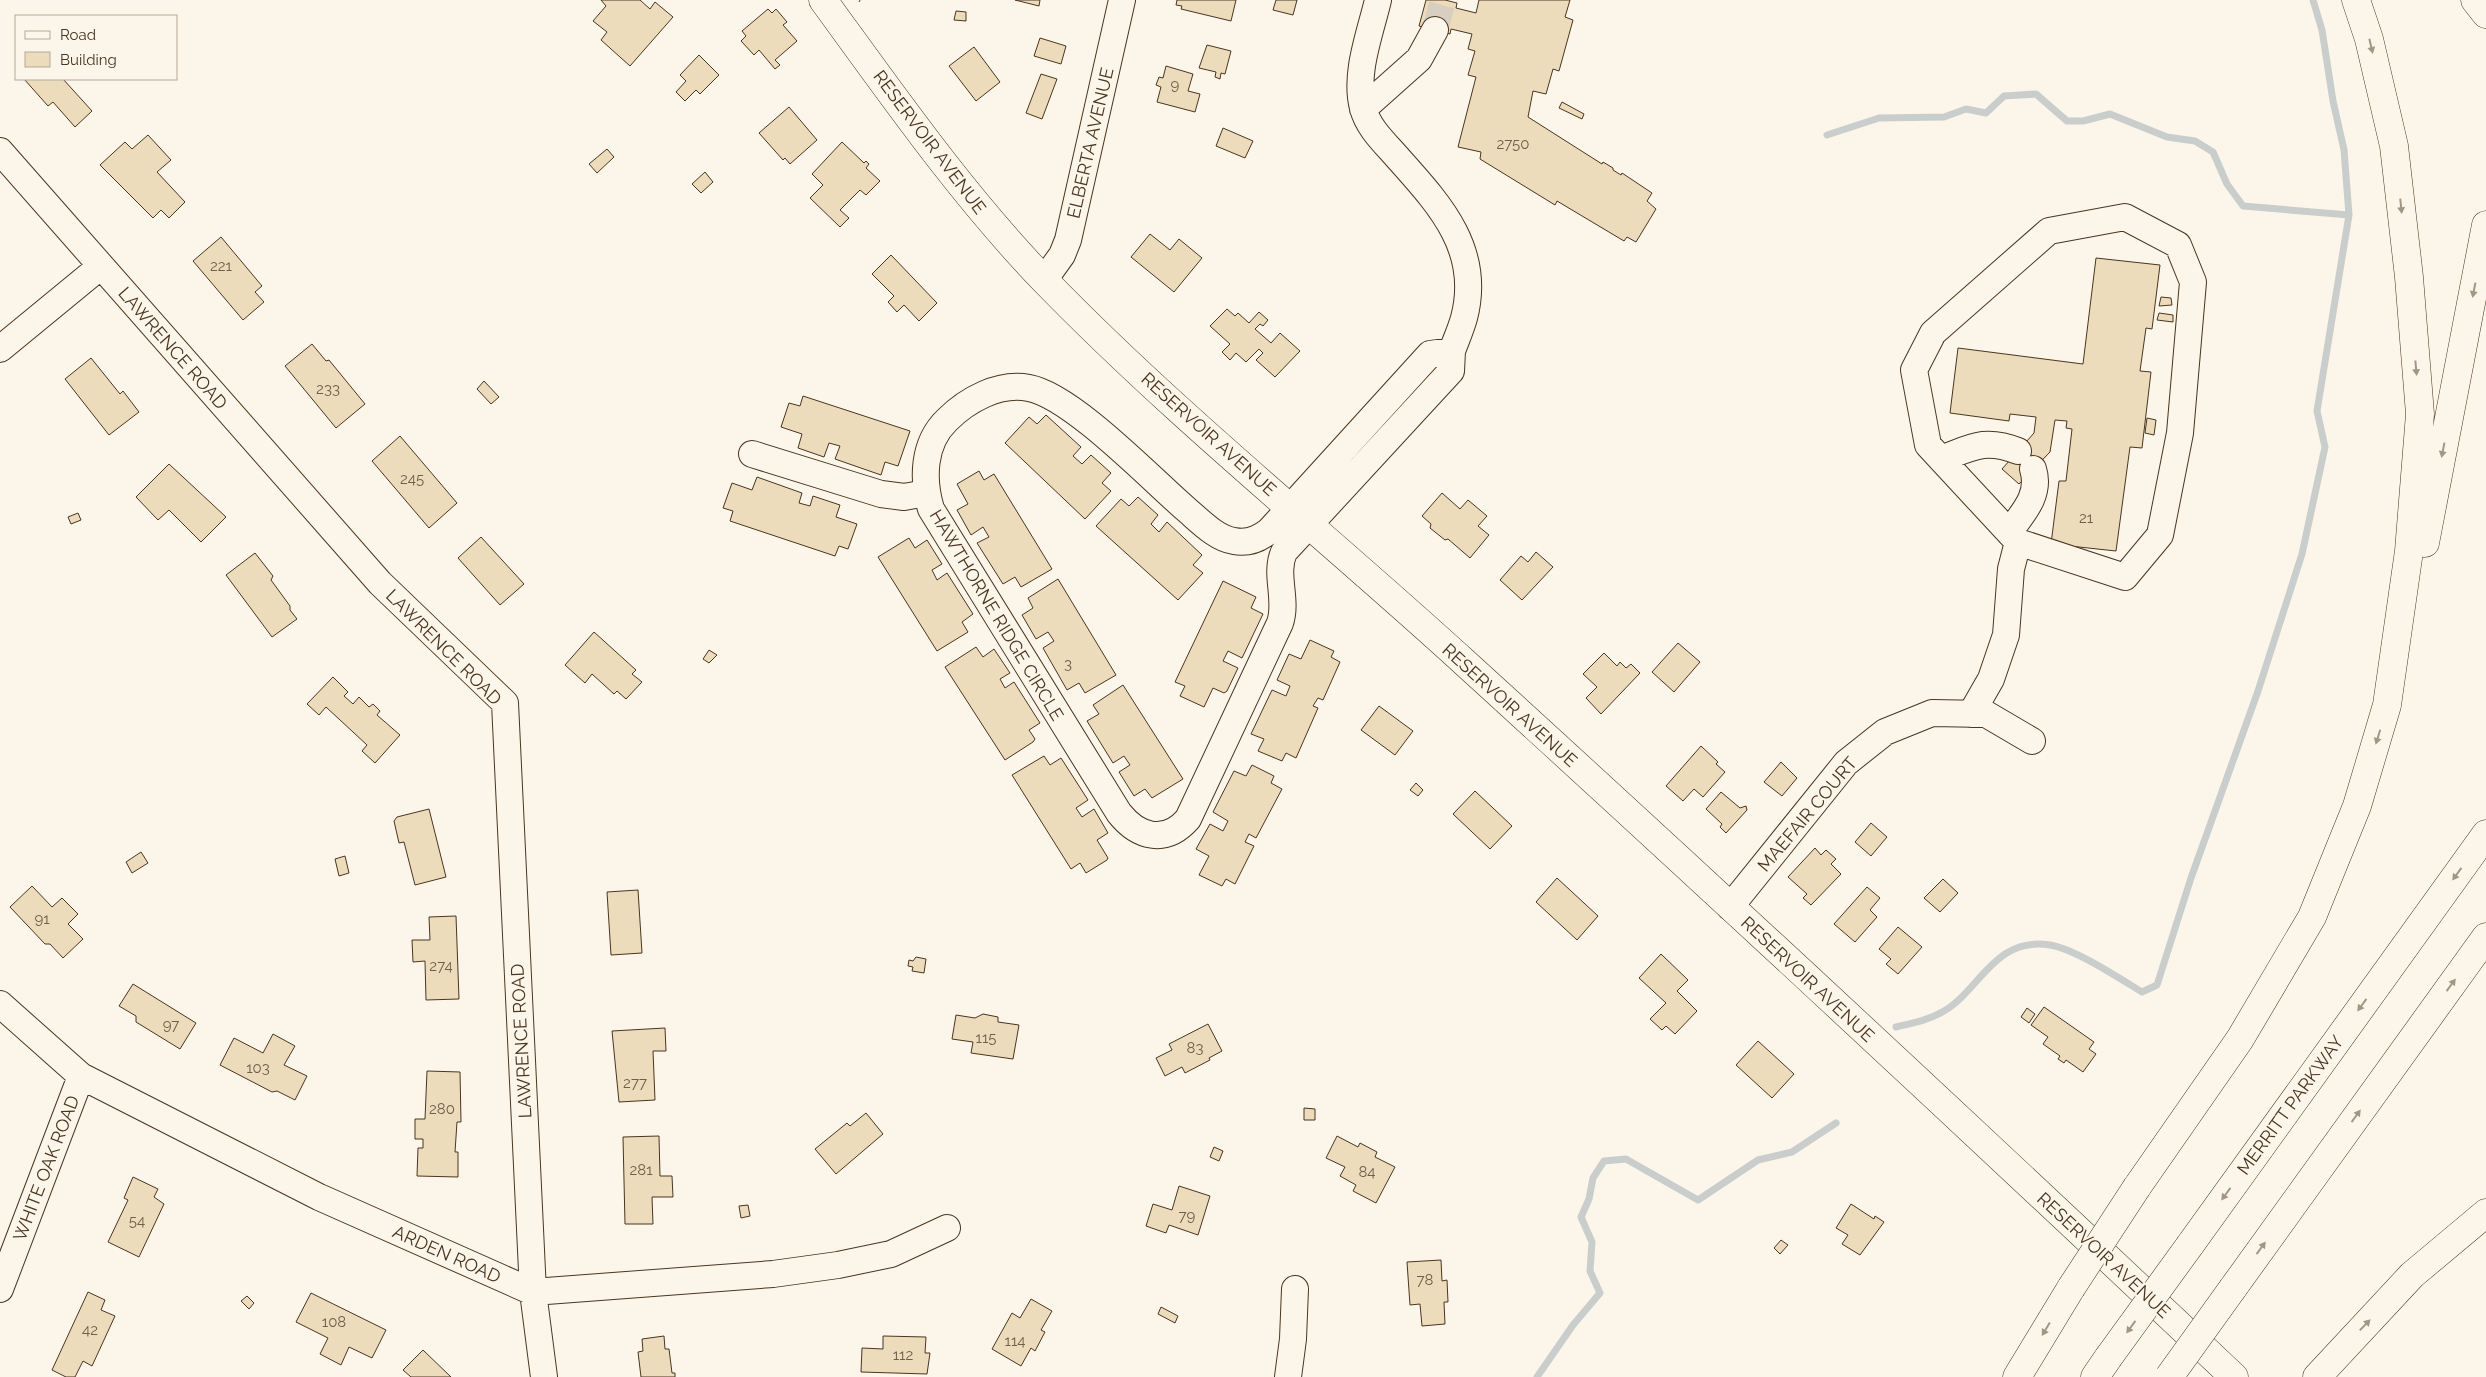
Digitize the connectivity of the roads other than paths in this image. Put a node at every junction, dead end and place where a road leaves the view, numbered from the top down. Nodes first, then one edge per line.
1 (823, 0) edge
2 (1122, 0) edge
3 (1378, 0) edge
4 (2356, 0) edge
5 (2476, 0) edge
6 (2486, 14) edge
7 (1435, 30) tunnel mouth
8 (1364, 109) junction
9 (0, 151) edge
10 (2486, 225) edge
11 (101, 266) junction
12 (1044, 280) junction
13 (0, 349) edge
14 (752, 454) dead end
15 (1941, 459) junction
16 (926, 493) junction
17 (1300, 517) junction
18 (2014, 537) junction
19 (2388, 706) junction
20 (1971, 714) junction
21 (2032, 740) dead end
22 (2486, 834) edge
23 (1730, 907) junction
24 (2486, 937) edge
25 (0, 1004) edge
26 (81, 1076) junction
27 (2486, 1213) edge
28 (947, 1228) dead end
29 (0, 1289) edge
30 (1295, 1289) dead end
31 (533, 1292) junction
32 (2102, 1367) edge
33 (2324, 1368) edge
34 (544, 1377) edge
35 (1288, 1377) edge
36 (2016, 1377) edge
37 (2169, 1377) edge
38 (2234, 1377) edge

1 - 12 main road, RESERVOIR AVENUE
2 - 12 street, ELBERTA AVENUE
3 - 8 street
4 -> 19 main road
5 - 6 main road
7 - 8 street
8 - 17 street
9 - 11 street, LAWRENCE ROAD
10 -> 19 main road
11 - 13 street
11 - 31 street, LAWRENCE ROAD
12 - 17 main road, RESERVOIR AVENUE
14 - 16 street
15 - 18 street
15 - 18 street
15 - 18 street
16 - 17 street, HAWTHORNE RIDGE CIRCLE
16 - 17 street, HAWTHORNE RIDGE CIRCLE
17 - 23 main road, RESERVOIR AVENUE
18 - 20 street
19 -> 36 main road, bridge
20 - 21 street, MAEFAIR COURT
20 - 23 street, MAEFAIR COURT
22 -> 32 main road, MERRITT PARKWAY, bridge
23 - 38 main road, RESERVOIR AVENUE
37 -> 24 main road, bridge
25 - 26 street, ARDEN ROAD
26 - 29 street, WHITE OAK ROAD
26 - 31 street, ARDEN ROAD
33 -> 27 main road
28 - 31 street, ARDEN ROAD
30 - 35 street
31 - 34 street, LAWRENCE ROAD

